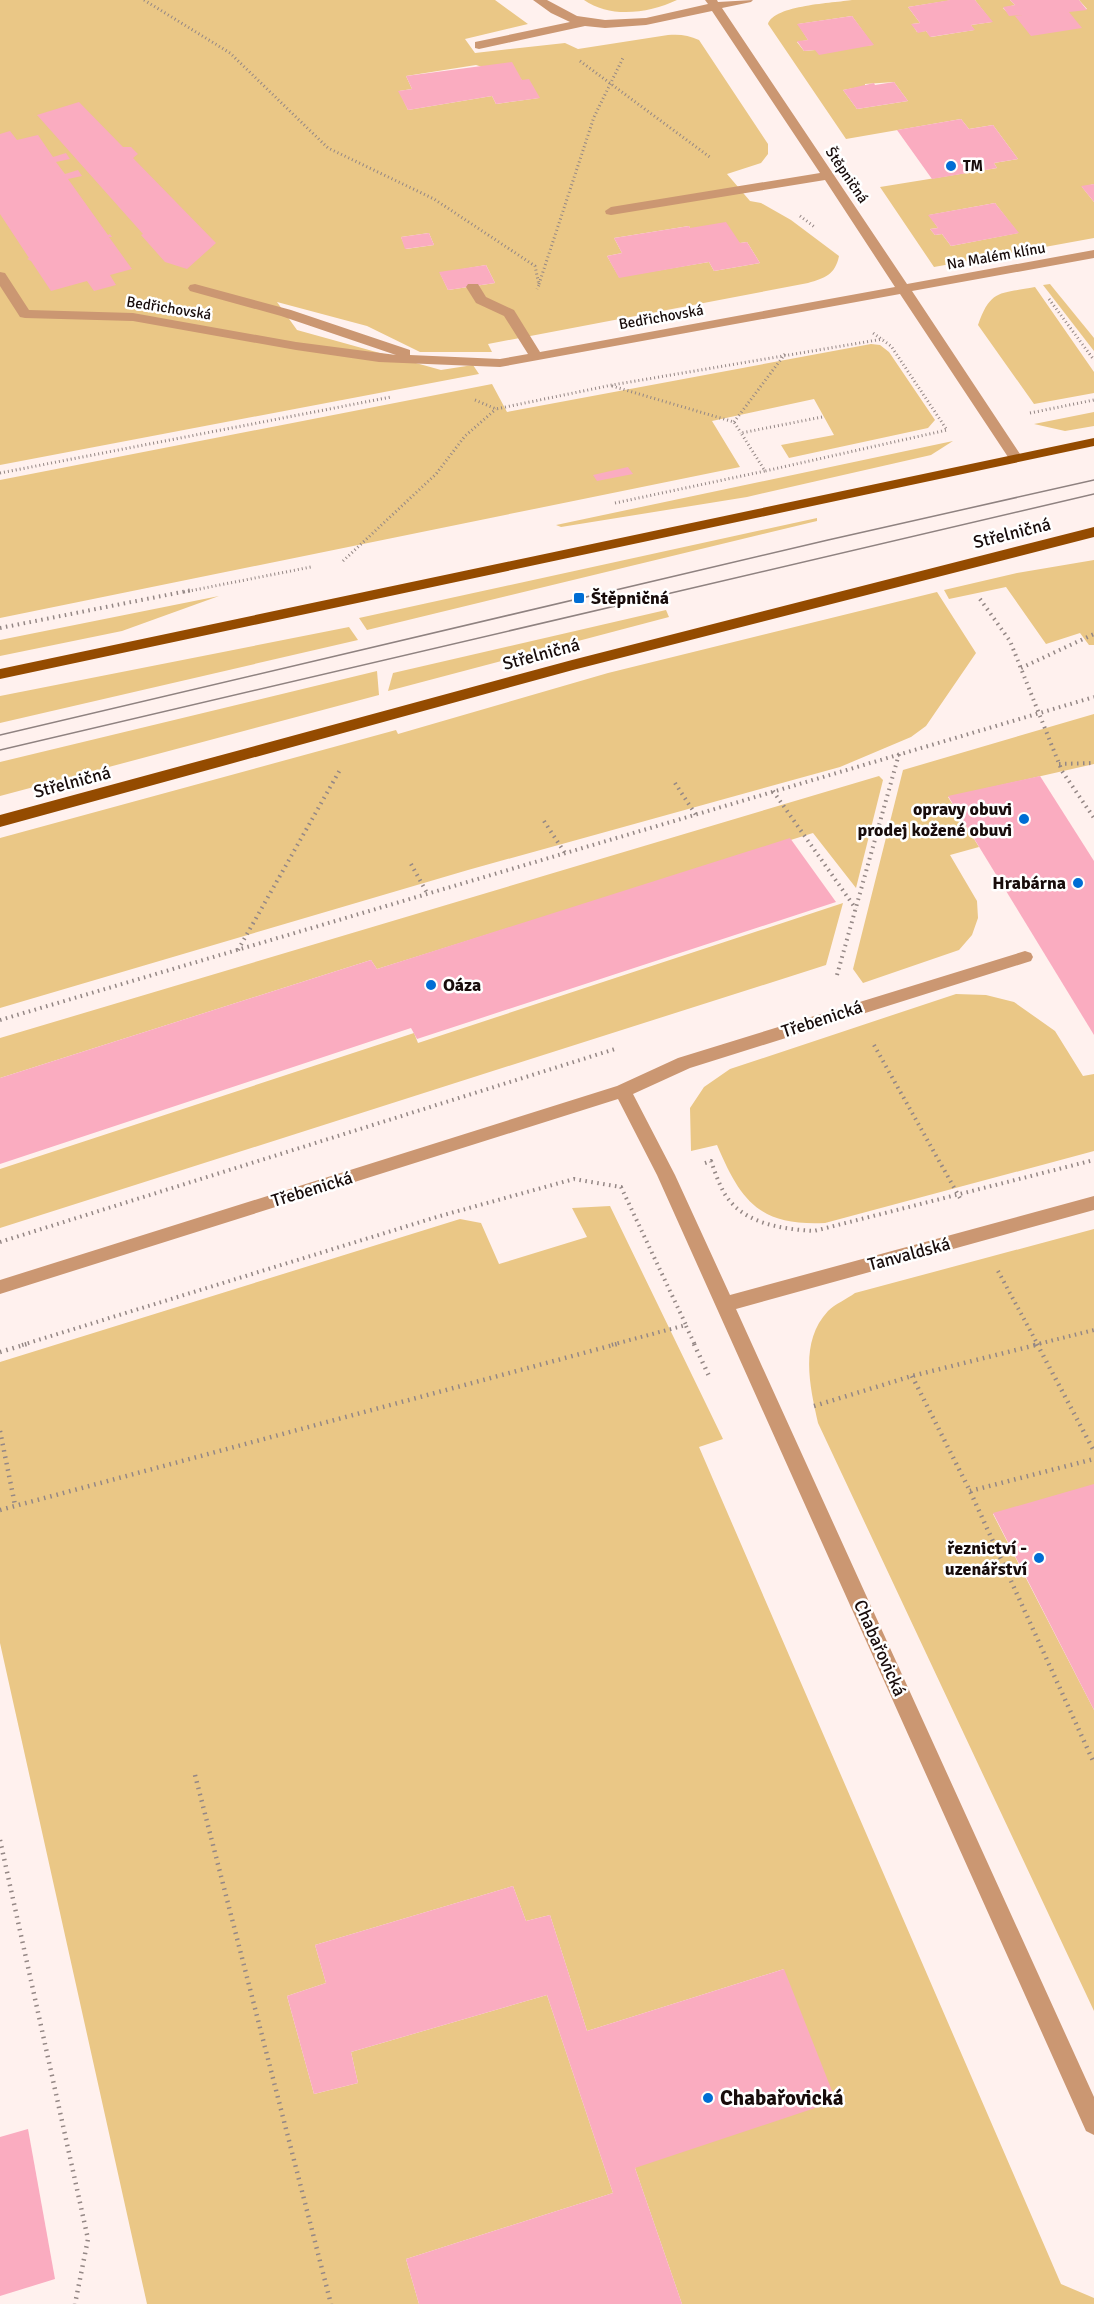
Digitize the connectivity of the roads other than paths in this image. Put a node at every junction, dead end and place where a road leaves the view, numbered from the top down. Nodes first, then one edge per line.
1 (539, 0) edge
2 (747, 0) edge
3 (712, 2) edge
4 (585, 22) junction
5 (479, 45) dead end
6 (828, 176) junction
7 (612, 211) dead end
8 (1094, 254) edge
9 (0, 276) edge
10 (473, 287) dead end
11 (195, 288) dead end
12 (903, 290) junction
13 (536, 356) junction
14 (424, 359) junction
15 (1094, 442) edge
16 (1015, 458) junction
17 (1094, 532) edge
18 (0, 674) edge
19 (0, 821) edge
20 (1025, 957) dead end
21 (623, 1090) junction
22 (1094, 1203) edge
23 (0, 1287) edge
24 (724, 1304) junction
25 (1094, 2123) edge

1 - 4 street
2 - 3 street
3 - 4 street
3 - 6 street, Štěpničná
4 - 5 street
6 - 7 street
6 - 12 street, Štěpničná
8 - 12 street, Na Malém klínu
9 - 14 street, Bedřichovská
10 - 13 street
11 - 14 street, Bedřichovská
12 - 13 street, Bedřichovská
12 - 16 street, Štěpničná
13 - 14 street, Bedřichovská
15 - 16 main road
16 - 18 main road
17 - 19 main road, Střelničná
20 - 21 street, Třebenická
21 - 23 street, Třebenická
21 - 24 street
22 - 24 street, Tanvaldská
24 - 25 street, Chabařovická

